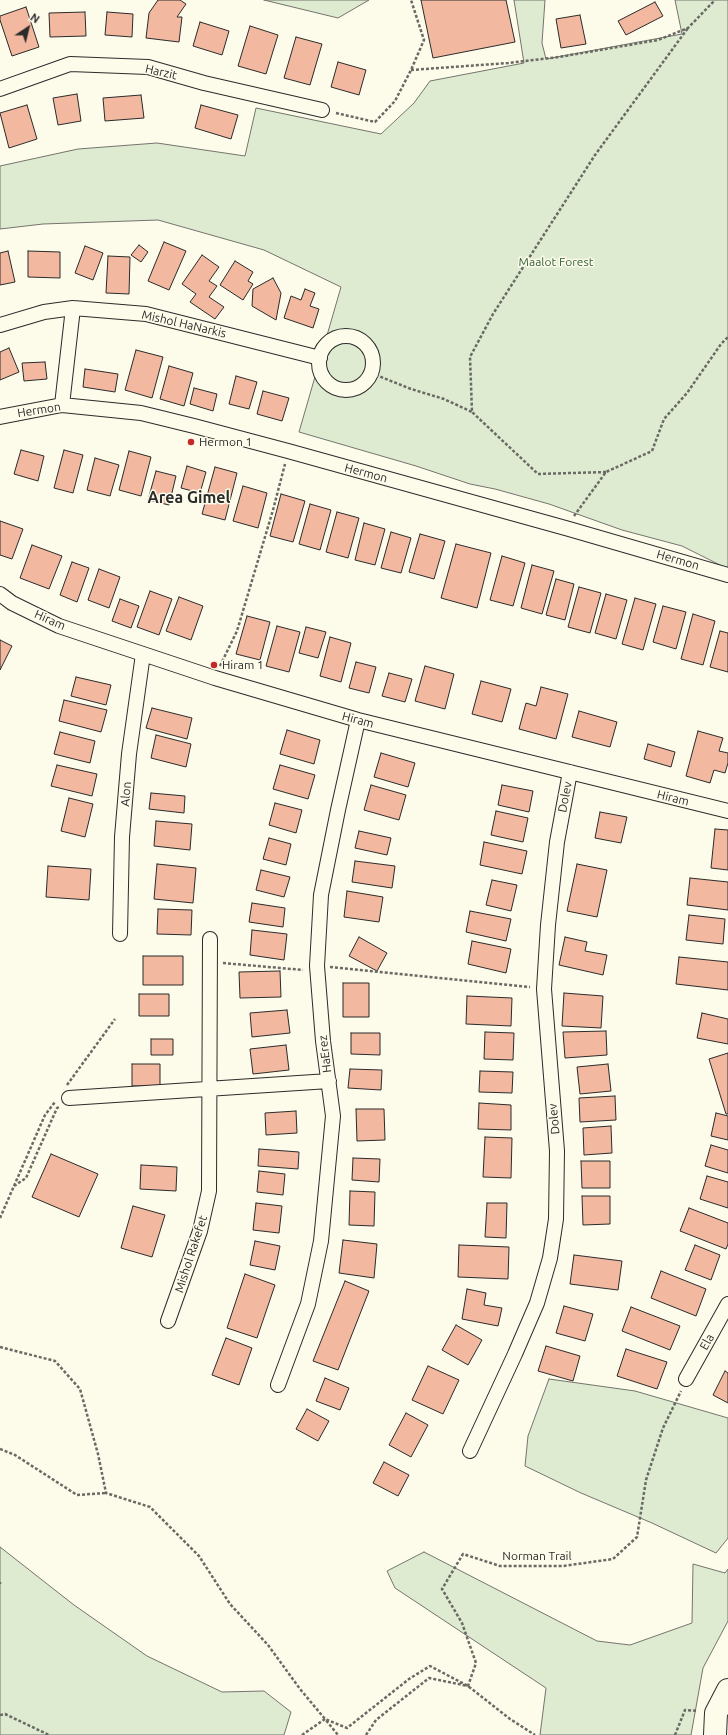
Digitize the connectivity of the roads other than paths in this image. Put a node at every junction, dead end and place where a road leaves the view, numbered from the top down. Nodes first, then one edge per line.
1 (0, 89) edge
2 (322, 110) road end
3 (73, 308) junction
4 (0, 325) edge
5 (320, 358) junction
6 (62, 405) junction
7 (0, 417) edge
8 (728, 574) edge
9 (0, 594) edge
10 (143, 654) junction
11 (358, 720) junction
12 (570, 772) junction
13 (728, 811) edge
14 (120, 934) dead end
15 (210, 939) dead end
16 (328, 1081) junction
17 (210, 1089) junction
18 (64, 1094) road end
19 (728, 1304) edge
20 (168, 1321) dead end
21 (686, 1379) road end
22 (278, 1385) dead end
23 (470, 1451) dead end
24 (728, 1690) edge
25 (715, 1735) edge

1 - 2 street, Harzit
3 - 4 street, Mishol HaNarkis
3 - 5 street, Mishol HaNarkis
3 - 6 street
5 - 5 street
6 - 7 street, Hermon
6 - 8 street, Hermon
9 - 10 street, Hiram
10 - 11 street, Hiram
10 - 14 street, Alon
11 - 12 street, Hiram
11 - 16 street, HaErez
12 - 13 street, Hiram
12 - 23 street, Dolev
15 - 17 street, Mishol Rakefet
16 - 17 street
16 - 22 street, HaErez
17 - 18 street
17 - 20 street, Mishol Rakefet
19 - 21 street, Ela
24 - 25 main road

